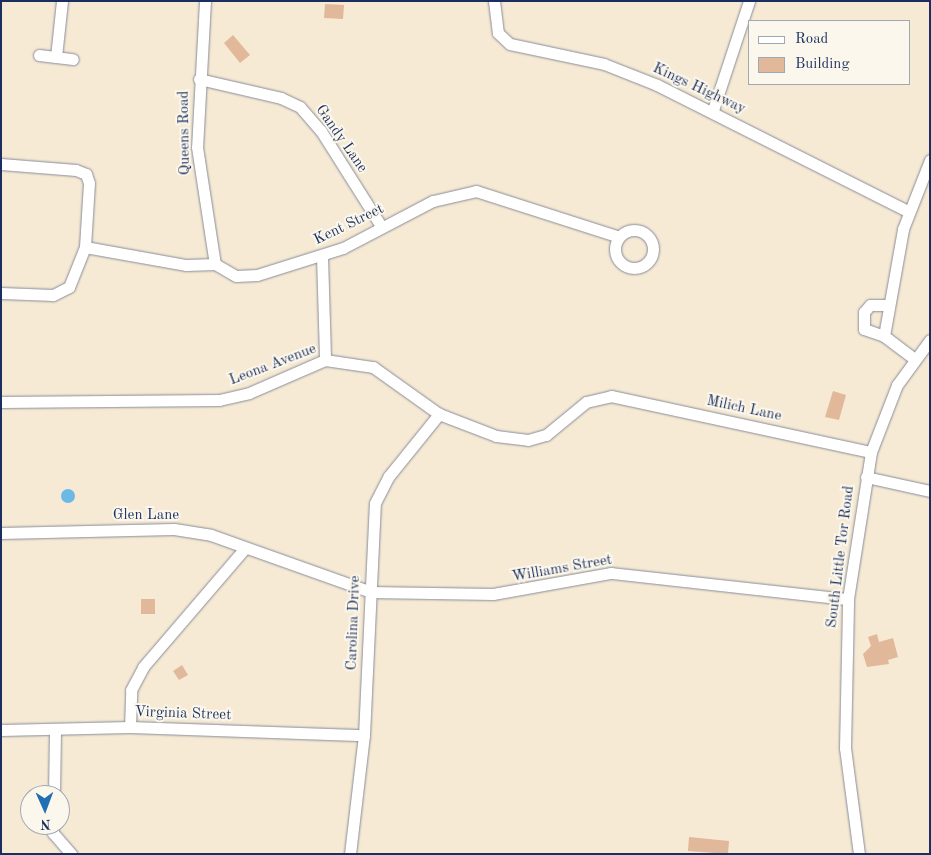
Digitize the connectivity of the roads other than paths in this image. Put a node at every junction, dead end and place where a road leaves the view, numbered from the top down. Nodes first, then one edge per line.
1 (62, 1) edge
2 (205, 1) edge
3 (494, 1) edge
4 (749, 1) edge
5 (39, 56) dead end
6 (56, 57) junction
7 (73, 59) dead end
8 (199, 79) junction
9 (713, 110) junction
10 (930, 160) edge
11 (1, 164) edge
12 (908, 211) junction
13 (381, 226) junction
14 (619, 237) dead end
15 (85, 247) junction
16 (322, 256) junction
17 (215, 264) junction
18 (1, 293) edge
19 (886, 306) junction
20 (884, 336) junction
21 (930, 340) edge
22 (914, 359) junction
23 (325, 360) junction
24 (611, 396) joint
25 (1, 402) edge
26 (440, 414) junction
27 (871, 452) junction
28 (866, 477) junction
29 (930, 491) edge
30 (1, 533) edge
31 (244, 549) junction
32 (371, 592) junction
33 (848, 599) junction
34 (130, 727) junction
35 (1, 730) edge
36 (55, 730) junction
37 (364, 735) junction
38 (54, 785) edge
39 (55, 835) edge
40 (70, 854) edge
41 (350, 854) edge
42 (859, 854) edge

1 - 6 street
2 - 8 street, Queens Road
3 - 9 street, Kings Highway
4 - 9 street
5 - 6 street
6 - 7 street
8 - 13 street, Gandy Lane
8 - 17 street, Queens Road
9 - 12 street, Kings Highway
10 - 12 street
11 - 15 street
12 - 19 street
13 - 14 street, Kent Street
13 - 16 street, Kent Street
15 - 17 street
15 - 18 street
16 - 17 street, Kent Street
16 - 23 street
19 - 20 street
19 - 20 street
20 - 22 street
21 - 22 street, South Little Tor Road
22 - 27 street, South Little Tor Road
23 - 25 street, Leona Avenue
23 - 26 street, Leona Avenue
24 - 26 street, Leona Avenue
24 - 27 street, Milich Lane
26 - 32 street, Carolina Drive
27 - 28 street, South Little Tor Road
28 - 29 street
28 - 33 street, South Little Tor Road
30 - 31 street, Glen Lane
31 - 32 street, Glen Lane
31 - 34 street
32 - 33 street, Williams Street
32 - 37 street, Carolina Drive
33 - 42 street, South Little Tor Road
34 - 36 street, Virginia Street
34 - 37 street, Virginia Street
35 - 36 street, Virginia Street
36 - 38 street
37 - 41 street, Carolina Drive
39 - 40 street

